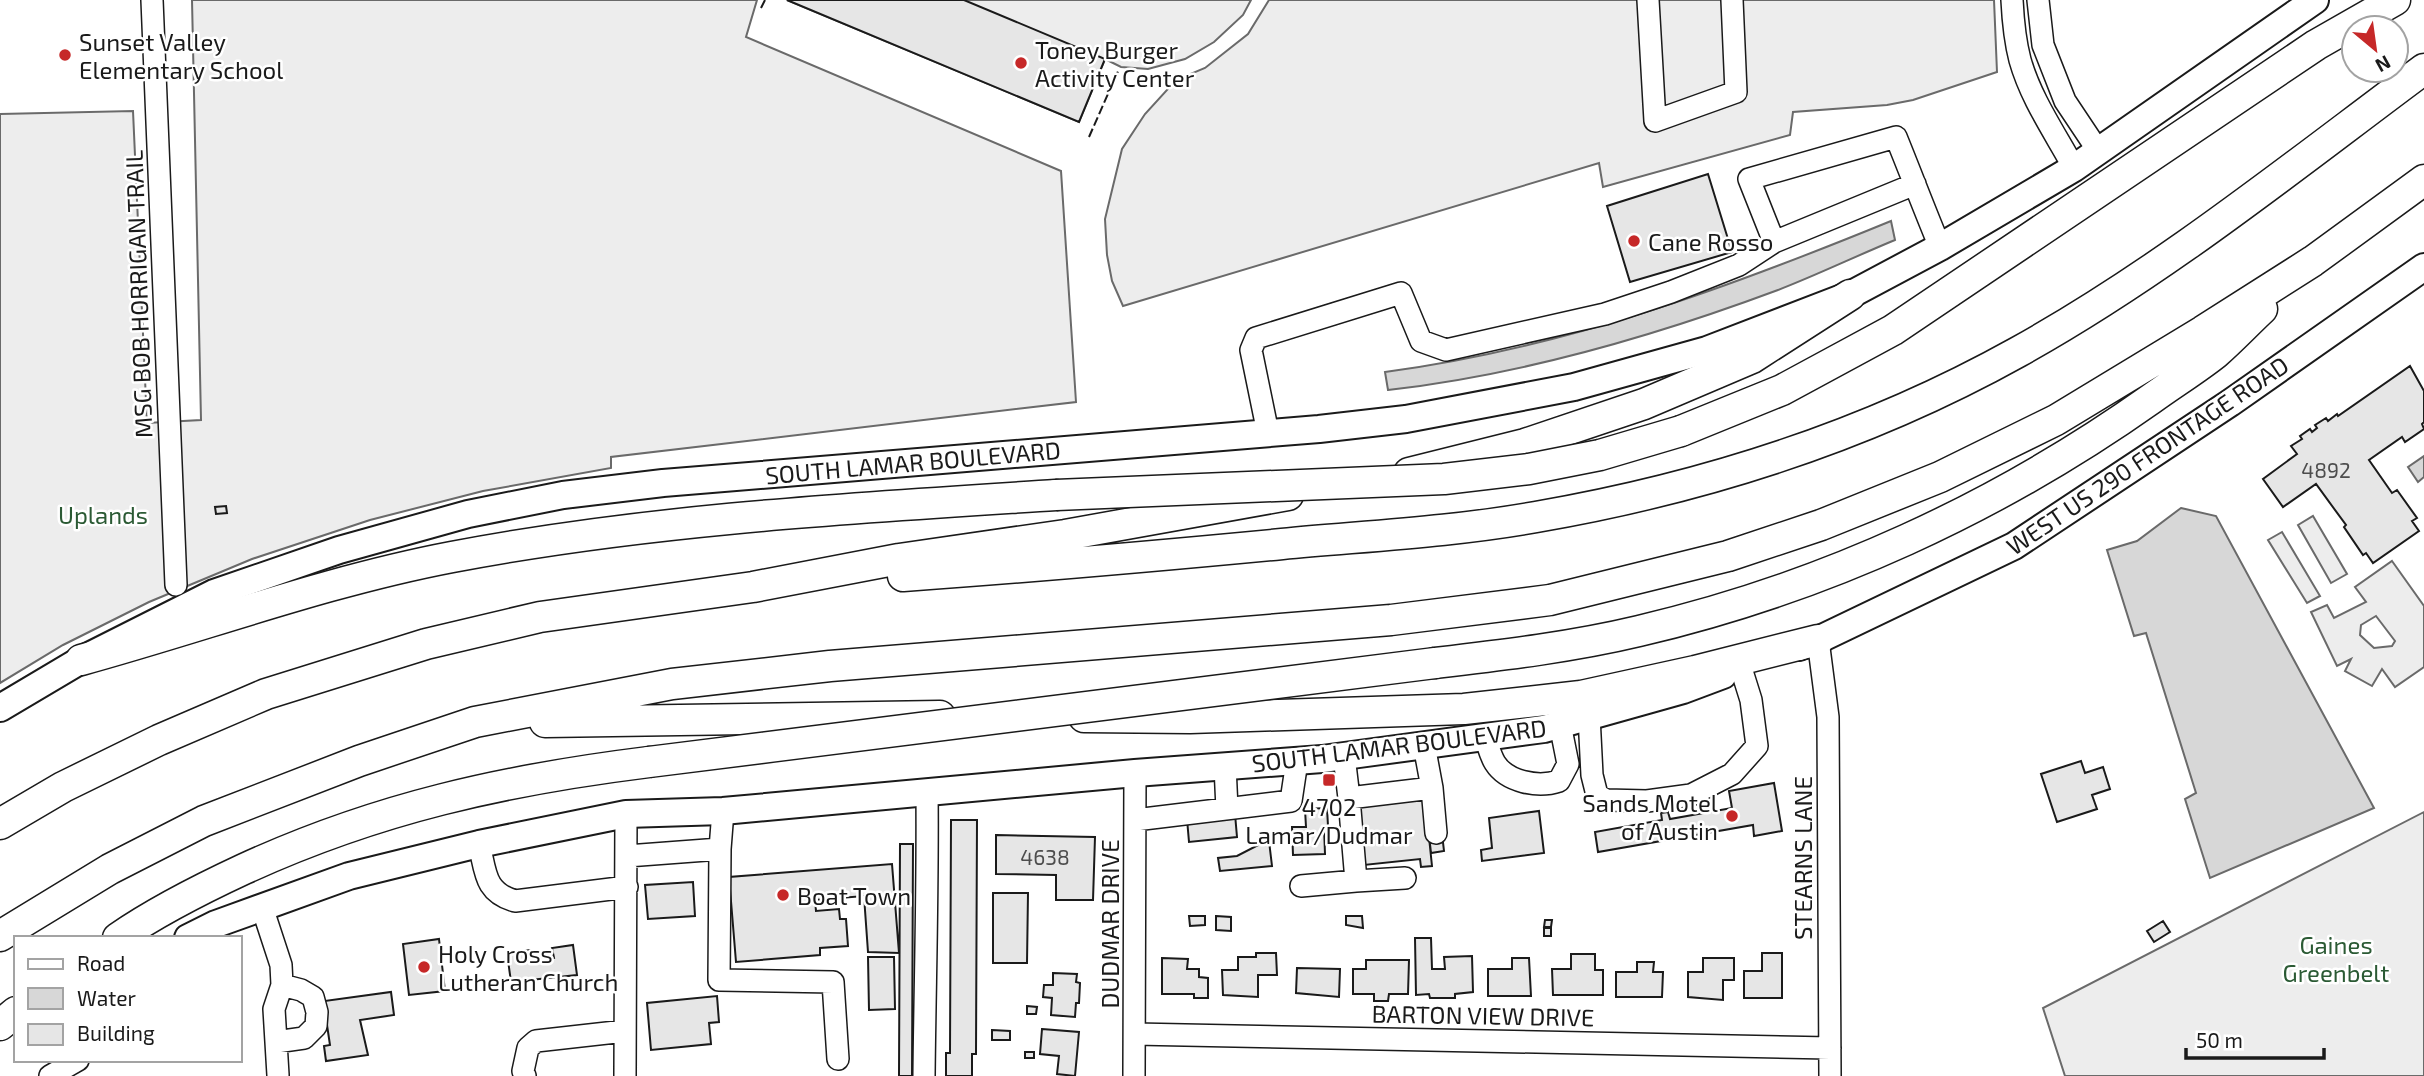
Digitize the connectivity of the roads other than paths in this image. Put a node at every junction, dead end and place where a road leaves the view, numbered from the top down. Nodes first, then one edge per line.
1 (152, 0) edge
2 (1648, 0) edge
3 (1732, 0) edge
4 (2012, 0) edge
5 (2038, 0) edge
6 (2315, 0) edge
7 (2395, 0) edge
8 (2424, 69) edge
9 (2099, 152) junction
10 (2074, 168) junction
11 (2424, 180) edge
12 (1915, 184) junction
13 (1774, 242) junction
14 (1940, 247) junction
15 (2313, 261) junction
16 (2424, 267) edge
17 (1850, 295) junction
18 (1268, 433) junction
19 (176, 585) dead end
20 (753, 587) junction
21 (1818, 640) junction
22 (81, 660) junction
23 (1741, 668) junction
24 (0, 708) edge
25 (1588, 716) junction
26 (475, 722) junction
27 (1560, 724) junction
28 (1485, 737) junction
29 (1424, 745) junction
30 (1345, 756) junction
31 (1297, 761) junction
32 (1225, 766) junction
33 (1135, 773) junction
34 (1432, 788) junction
35 (927, 792) junction
36 (1349, 798) junction
37 (1227, 809) junction
38 (723, 811) junction
39 (626, 814) junction
40 (1135, 820) junction
41 (0, 824) edge
42 (1436, 833) dead end
43 (479, 844) junction
44 (720, 849) junction
45 (627, 856) junction
46 (1405, 878) dead end
47 (1356, 881) junction
48 (1301, 886) dead end
49 (627, 887) junction
50 (262, 907) junction
51 (0, 936) edge
52 (121, 936) edge
53 (196, 936) edge
54 (282, 985) junction
55 (14, 1014) edge
56 (0, 1025) edge
57 (625, 1031) junction
58 (1135, 1034) junction
59 (276, 1042) junction
60 (1830, 1048) junction
61 (838, 1059) dead end
62 (74, 1062) edge
63 (278, 1075) edge
64 (50, 1076) edge
65 (525, 1076) edge
66 (624, 1076) edge
67 (924, 1076) edge
68 (1134, 1076) edge
69 (1830, 1076) edge

1 - 19 street, MSG BOB HORRIGAN TRAIL
2 - 3 street
4 - 10 street
5 - 9 street
6 - 9 main road
7 - 22 highway, bridge
8 - 20 highway
9 - 10 main road
10 - 14 main road
11 - 15 highway
12 - 13 street
12 - 13 street
12 - 14 street
13 - 18 street
14 - 17 main road
15 - 26 highway
15 - 52 highway, bridge
16 - 21 main road, WEST US 290 FRONTAGE ROAD
17 - 18 main road, SOUTH LAMAR BOULEVARD
17 - 20 highway
18 - 22 main road, SOUTH LAMAR BOULEVARD
20 - 41 highway
21 - 23 main road, SOUTH LAMAR BOULEVARD
21 - 26 highway
21 - 60 street, STEARNS LANE
22 - 24 main road, SOUTH LAMAR BOULEVARD
23 - 25 main road, SOUTH LAMAR BOULEVARD
23 - 25 street
25 - 27 main road, SOUTH LAMAR BOULEVARD
26 - 51 highway
27 - 28 main road, SOUTH LAMAR BOULEVARD
27 - 28 street
28 - 29 main road, SOUTH LAMAR BOULEVARD
29 - 30 main road, SOUTH LAMAR BOULEVARD
29 - 34 street
30 - 31 main road, SOUTH LAMAR BOULEVARD
30 - 36 street
31 - 32 main road, SOUTH LAMAR BOULEVARD
31 - 37 street
32 - 33 main road, SOUTH LAMAR BOULEVARD
32 - 37 street
33 - 35 main road, SOUTH LAMAR BOULEVARD
33 - 40 street, DUDMAR DRIVE
34 - 36 street
34 - 42 street
35 - 38 main road, SOUTH LAMAR BOULEVARD
35 - 67 street
36 - 47 street
37 - 40 street
38 - 39 main road, SOUTH LAMAR BOULEVARD
38 - 44 street
39 - 43 main road, SOUTH LAMAR BOULEVARD
39 - 45 street
40 - 58 street, DUDMAR DRIVE
43 - 49 street
43 - 50 main road, SOUTH LAMAR BOULEVARD
44 - 45 street
44 - 61 street
45 - 49 street
46 - 47 street
47 - 48 street
49 - 57 street
50 - 53 main road, SOUTH LAMAR BOULEVARD
50 - 54 street
54 - 59 street
54 - 59 street
55 - 56 highway
57 - 65 street
57 - 66 street
58 - 60 street, BARTON VIEW DRIVE
58 - 68 street, DUDMAR DRIVE
59 - 63 street
60 - 69 street, STEARNS LANE
62 - 64 street

